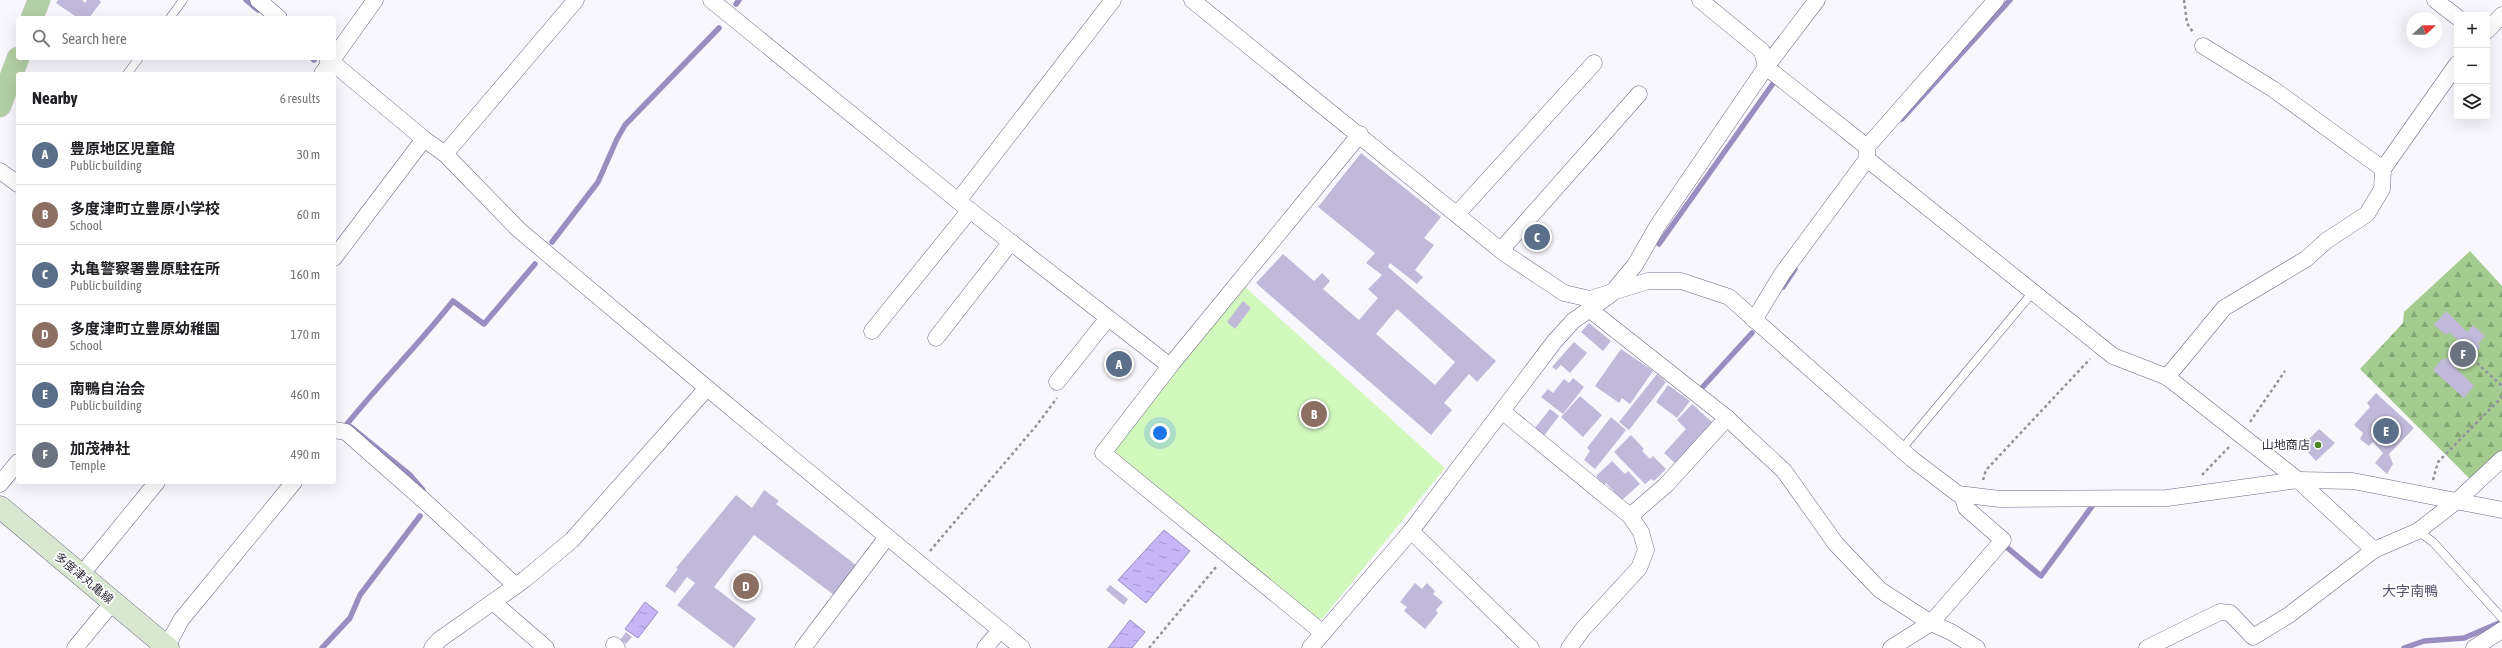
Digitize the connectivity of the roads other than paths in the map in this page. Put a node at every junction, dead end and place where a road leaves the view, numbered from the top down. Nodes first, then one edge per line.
1 (39, 0) edge
2 (183, 0) edge
3 (258, 0) edge
4 (375, 0) edge
5 (576, 0) edge
6 (711, 0) edge
7 (1113, 0) edge
8 (1192, 0) edge
9 (1700, 0) edge
10 (1817, 0) edge
11 (1996, 0) edge
12 (2435, 0) edge
13 (2454, 15) edge
14 (33, 16) edge
15 (171, 16) edge
16 (277, 16) edge
17 (2203, 46) road end
18 (336, 52) edge
19 (17, 60) edge
20 (138, 60) edge
21 (1594, 63) dead end
22 (327, 64) edge
23 (1766, 67) junction
24 (2454, 68) edge
25 (128, 72) edge
26 (1639, 94) dead end
27 (0, 106) edge
28 (1360, 134) junction
29 (424, 140) junction
30 (1867, 153) junction
31 (445, 154) junction
32 (2383, 169) junction
33 (0, 171) edge
34 (16, 183) edge
35 (964, 206) junction
36 (1457, 214) junction
37 (1011, 242) junction
38 (1501, 250) junction
39 (336, 255) edge
40 (2033, 292) junction
41 (1610, 294) junction
42 (1589, 309) junction
43 (1108, 318) junction
44 (1754, 320) junction
45 (872, 331) dead end
46 (936, 338) dead end
47 (1170, 366) junction
48 (2166, 377) junction
49 (1057, 382) road end
50 (707, 388) junction
51 (1503, 412) junction
52 (1726, 418) junction
53 (336, 431) edge
54 (1901, 450) junction
55 (2502, 459) edge
56 (16, 464) edge
57 (2298, 480) junction
58 (0, 484) edge
59 (155, 484) edge
60 (292, 484) edge
61 (1967, 496) junction
62 (2458, 500) junction
63 (0, 507) edge
64 (2502, 510) edge
65 (1630, 516) junction
66 (1411, 531) junction
67 (2418, 531) junction
68 (887, 537) junction
69 (2374, 550) junction
70 (81, 576) junction
71 (516, 586) junction
72 (114, 602) junction
73 (493, 602) junction
74 (2502, 618) edge
75 (1931, 623) junction
76 (1000, 630) junction
77 (2502, 630) edge
78 (1323, 633) junction
79 (2477, 647) edge
80 (75, 648) edge
81 (167, 648) edge
82 (432, 648) edge
83 (546, 648) edge
84 (803, 648) edge
85 (985, 648) edge
86 (1022, 648) edge
87 (1310, 648) edge
88 (1531, 648) edge
89 (1569, 648) edge
90 (1890, 648) edge
91 (1977, 648) edge
92 (2147, 648) edge

1 - 14 main road
2 - 15 lane
3 - 16 street
4 - 18 street
5 - 31 street
6 - 35 street
7 - 35 street
8 - 28 street
9 - 23 street
10 - 23 street
11 - 30 street
12 - 13 street
17 - 32 street
19 - 27 main road
20 - 25 lane
21 - 36 street
22 - 29 street
23 - 30 street
23 - 41 street
24 - 32 street
26 - 38 street
28 - 36 street
28 - 47 street
29 - 31 street
29 - 39 street
30 - 40 street
30 - 44 street
31 - 50 street
32 - 48 street
33 - 34 street
35 - 37 street
35 - 45 street
36 - 38 street
37 - 43 street
37 - 46 street
38 - 41 street
40 - 48 street
40 - 54 lane
41 - 42 street
41 - 44 street
42 - 51 street
42 - 52 street
43 - 47 street
43 - 49 street
44 - 54 street
47 - 78 street
48 - 57 street
50 - 68 street
50 - 71 street
51 - 65 street
51 - 66 street
52 - 65 street
52 - 75 street
53 - 71 street
54 - 61 street
55 - 62 street
56 - 58 street
57 - 61 street
57 - 62 street
57 - 69 street
59 - 70 street
60 - 81 street
61 - 75 street
62 - 64 street
62 - 67 street
63 - 70 main road, 多度津丸亀線
65 - 89 street
66 - 78 street
66 - 88 street
67 - 69 street
67 - 74 lane
68 - 76 street
68 - 84 street
69 - 92 street
70 - 72 main road, 多度津丸亀線
71 - 73 street
72 - 80 street
72 - 81 main road, 多度津丸亀線
73 - 82 street
73 - 83 street
75 - 90 street
75 - 91 street
76 - 85 street
76 - 86 street
77 - 79 street
78 - 87 street

